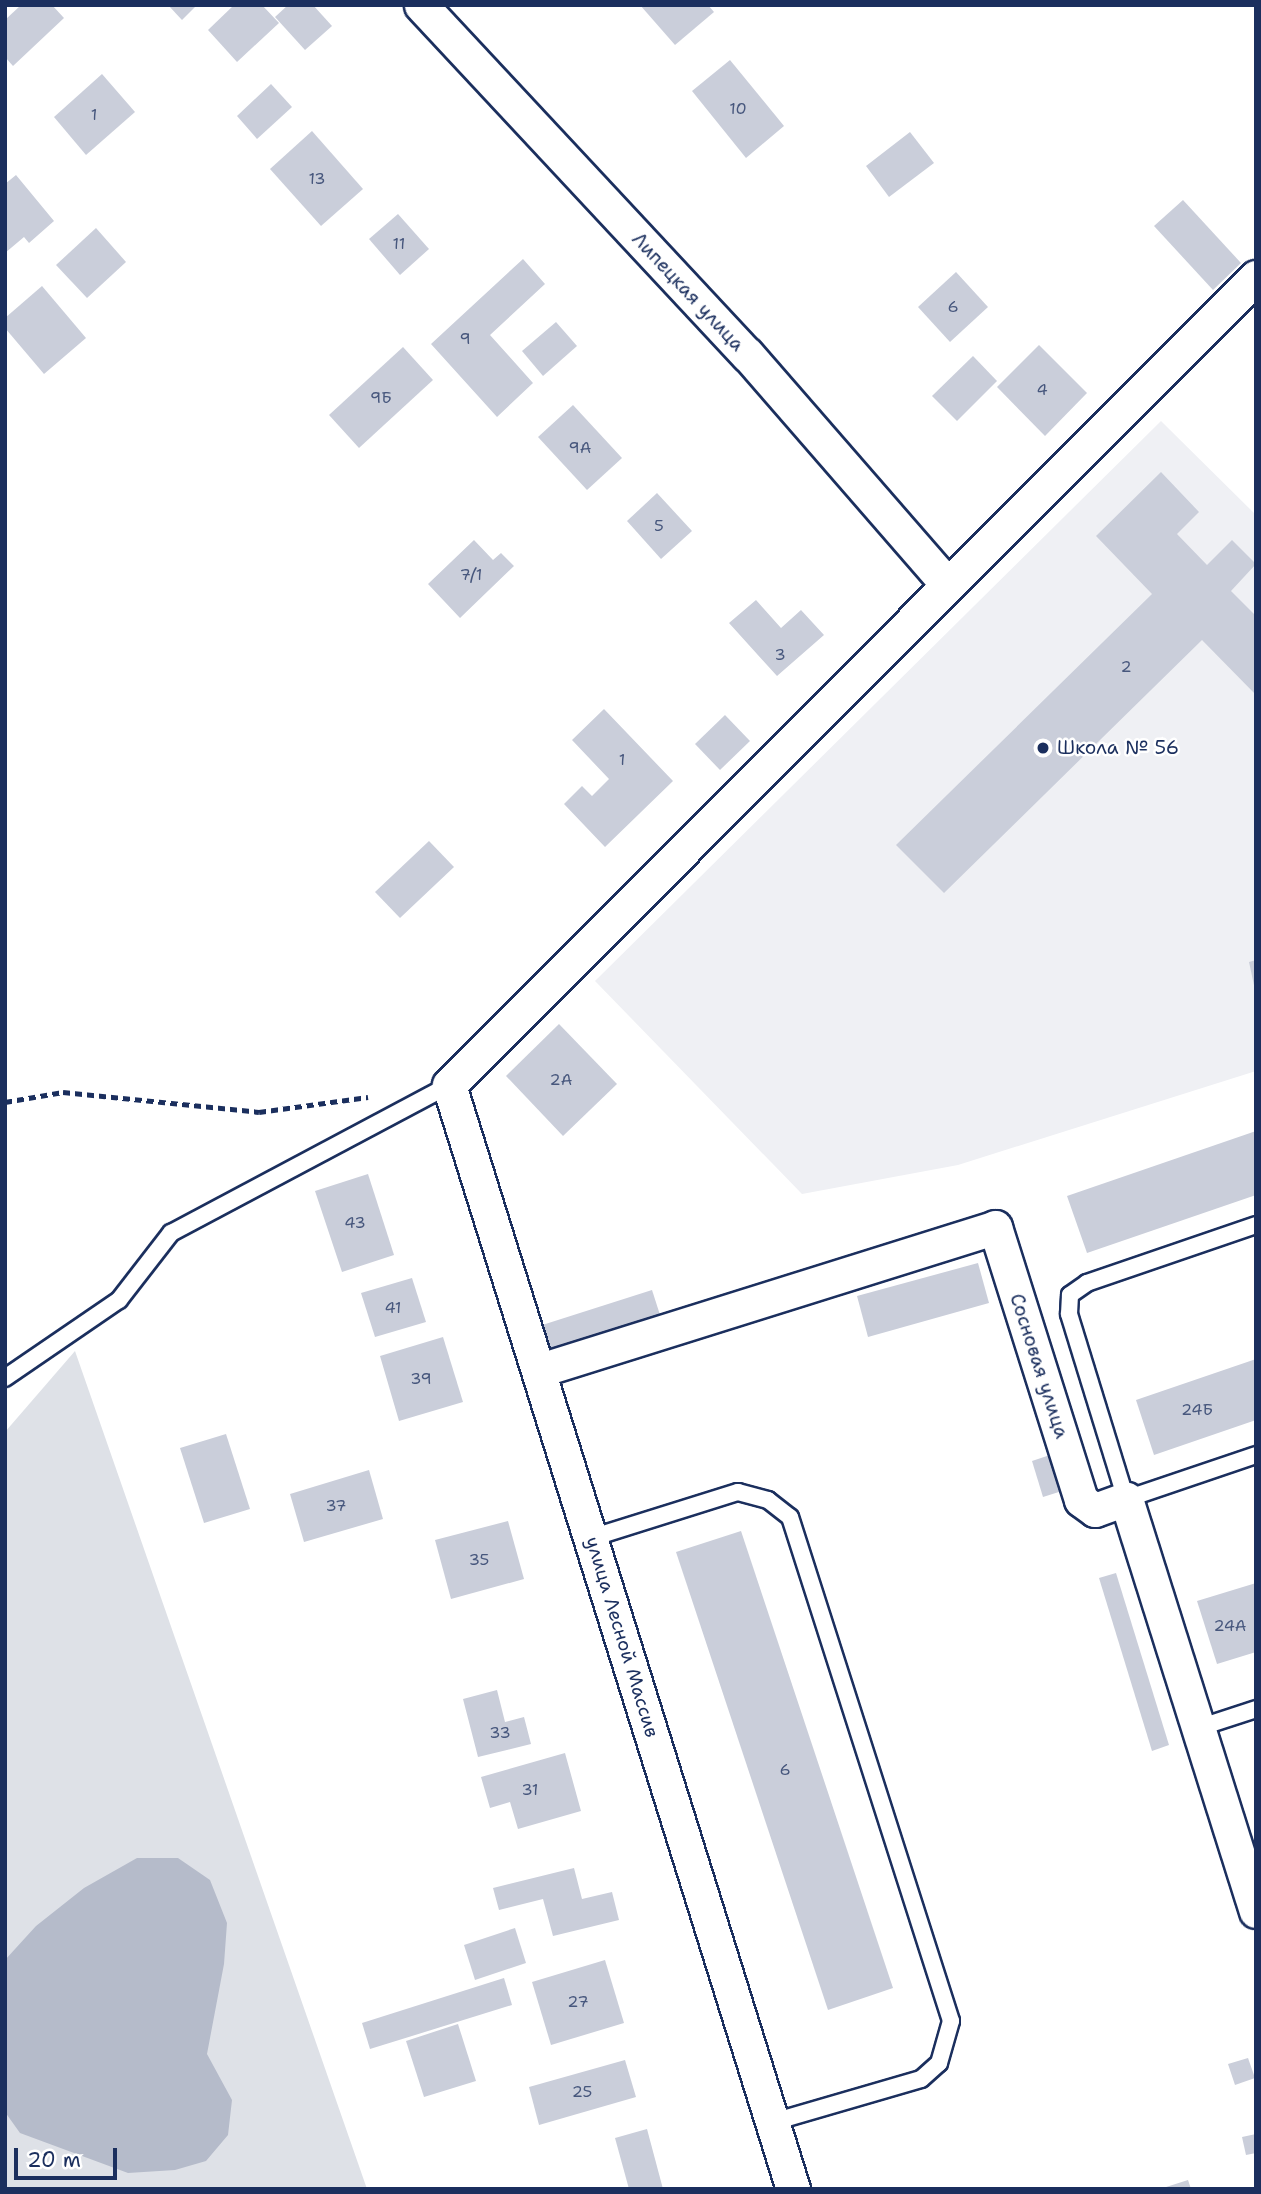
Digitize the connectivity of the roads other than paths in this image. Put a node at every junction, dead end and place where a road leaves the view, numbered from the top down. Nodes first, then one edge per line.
1 (421, 5) edge
2 (1256, 277) edge
3 (948, 584) junction
4 (449, 1085) junction
5 (1256, 1225) edge
6 (540, 1370) junction
7 (5, 1378) edge
8 (1256, 1454) edge
9 (1126, 1499) junction
10 (592, 1538) junction
11 (1256, 1709) edge
12 (1198, 1728) junction
13 (1256, 1911) edge
14 (773, 2122) junction
15 (793, 2189) edge

1 - 3 street, Липецкая улица
2 - 3 street
3 - 4 street
4 - 6 street, улица Лесной Массив
4 - 7 lane
5 - 9 lane
6 - 9 street, Сосновая улица
6 - 10 street, улица Лесной Массив
8 - 9 lane
9 - 12 street
10 - 14 street, улица Лесной Массив
10 - 14 lane
11 - 12 lane
12 - 13 street
14 - 15 street, улица Лесной Массив

